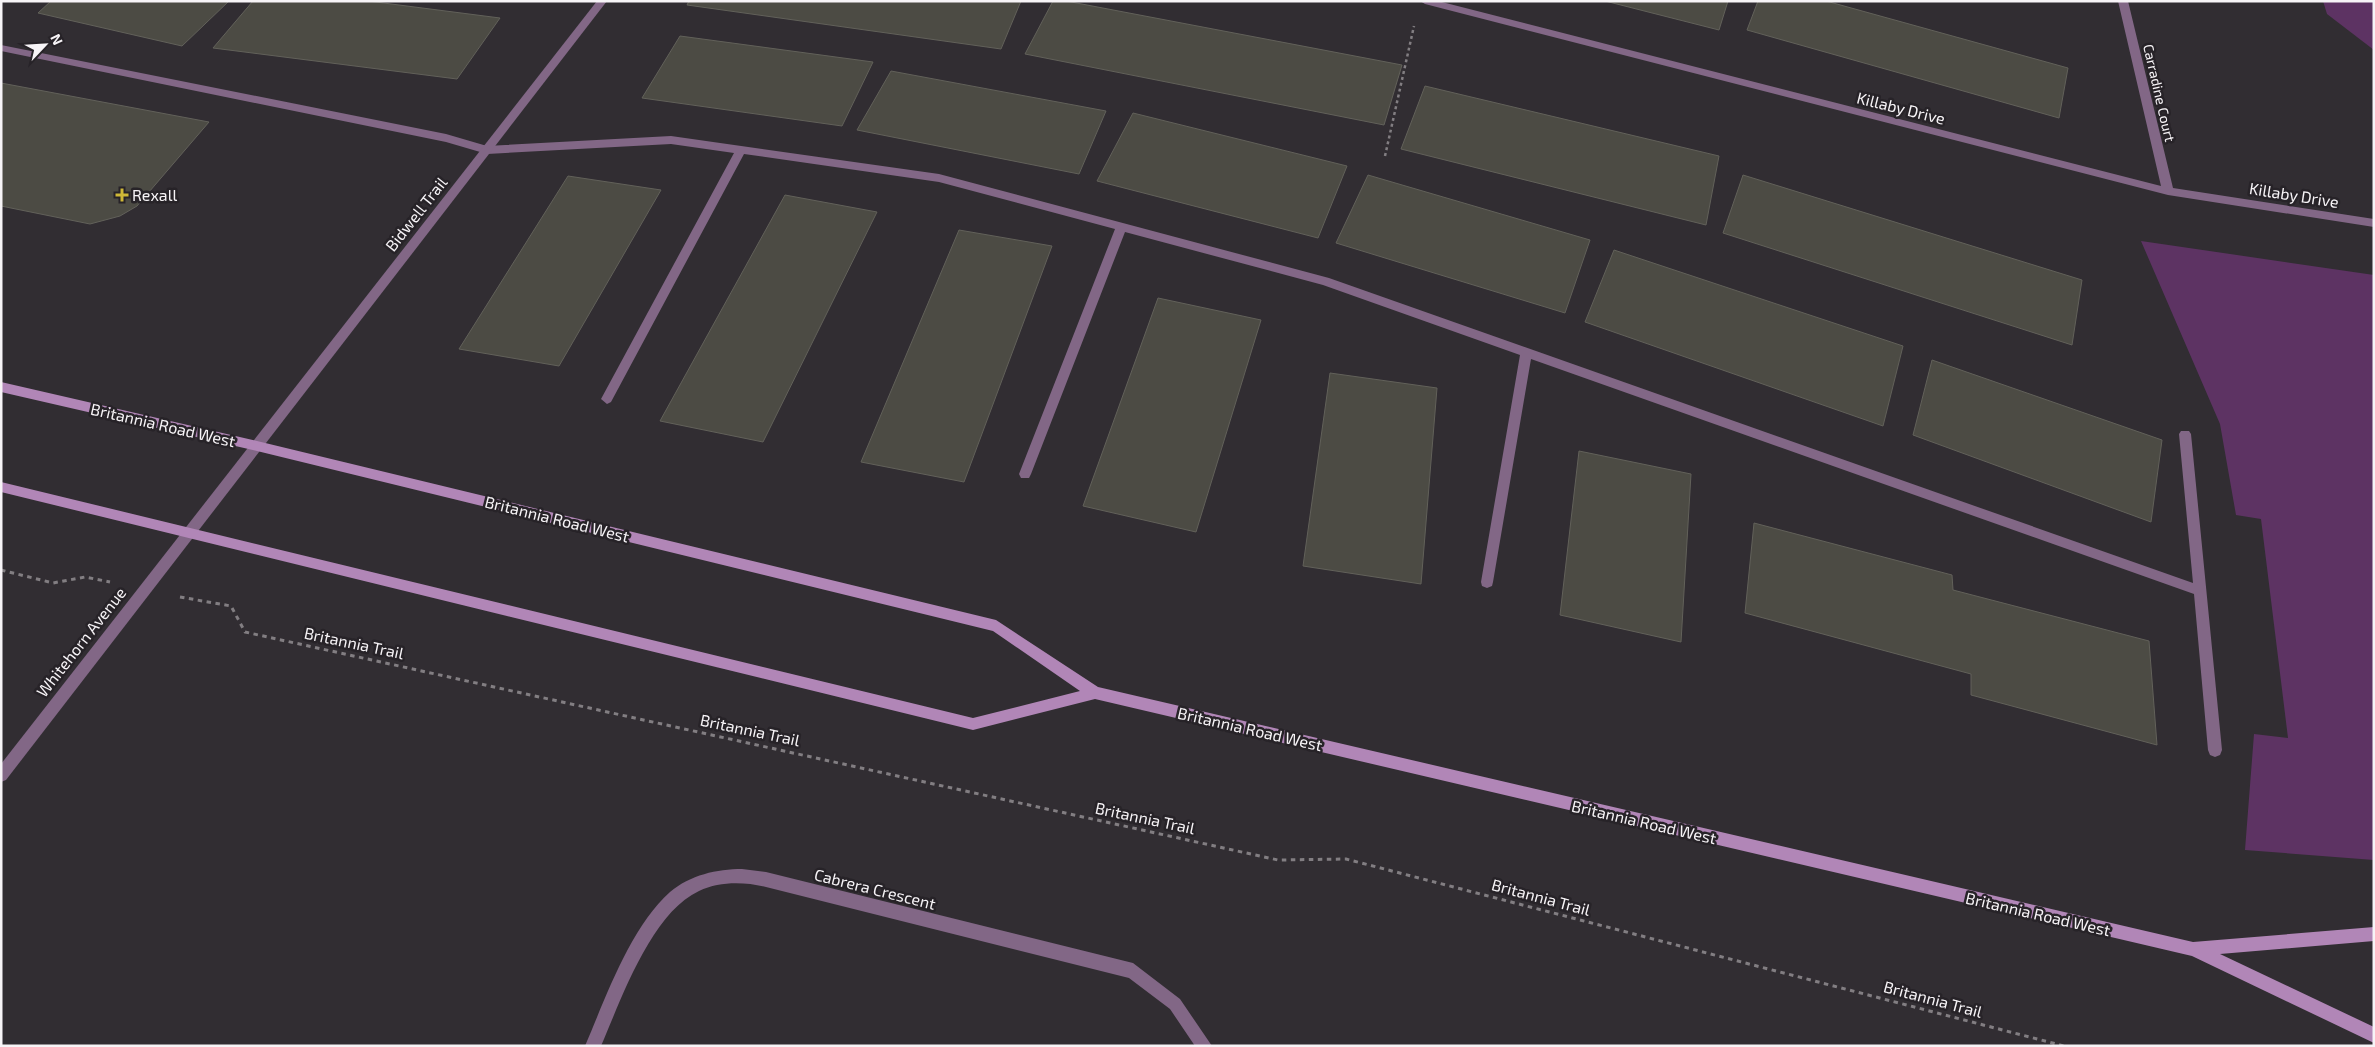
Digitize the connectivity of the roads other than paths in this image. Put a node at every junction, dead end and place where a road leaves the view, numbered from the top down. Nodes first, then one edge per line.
1 (602, 1) edge
2 (1425, 1) edge
3 (2123, 1) edge
4 (1, 48) edge
5 (487, 150) junction
6 (741, 150) junction
7 (2168, 191) junction
8 (2374, 223) edge
9 (1121, 227) junction
10 (1526, 352) junction
11 (1, 388) edge
12 (607, 399) dead end
13 (2185, 434) dead end
14 (256, 446) junction
15 (1025, 474) dead end
16 (1, 487) edge
17 (190, 532) junction
18 (1487, 582) dead end
19 (2200, 591) junction
20 (1095, 693) junction
21 (2215, 750) dead end
22 (1, 775) edge
23 (2374, 934) edge
24 (2193, 949) junction
25 (2374, 1035) edge
26 (593, 1046) edge
27 (1204, 1046) edge

1 - 5 street, Bidwell Trail
2 - 7 street, Killaby Drive
3 - 7 street, Carradine Court
4 - 5 street
5 - 6 street
5 - 14 street, Bidwell Trail
6 - 9 street
6 - 12 street
7 - 8 street, Killaby Drive
9 - 10 street
9 - 15 street
10 - 18 street
10 - 19 street
11 - 14 main road, Britannia Road West
13 - 19 street
14 - 17 street, Bidwell Trail
14 - 20 main road, Britannia Road West
16 - 17 main road, Britannia Road West
17 - 20 main road, Britannia Road West
17 - 22 street, Whitehorn Avenue
19 - 21 street
20 - 24 main road, Britannia Road West
23 - 24 main road, Britannia Road West
24 - 25 main road, Britannia Road West
26 - 27 street, Cabrera Crescent

